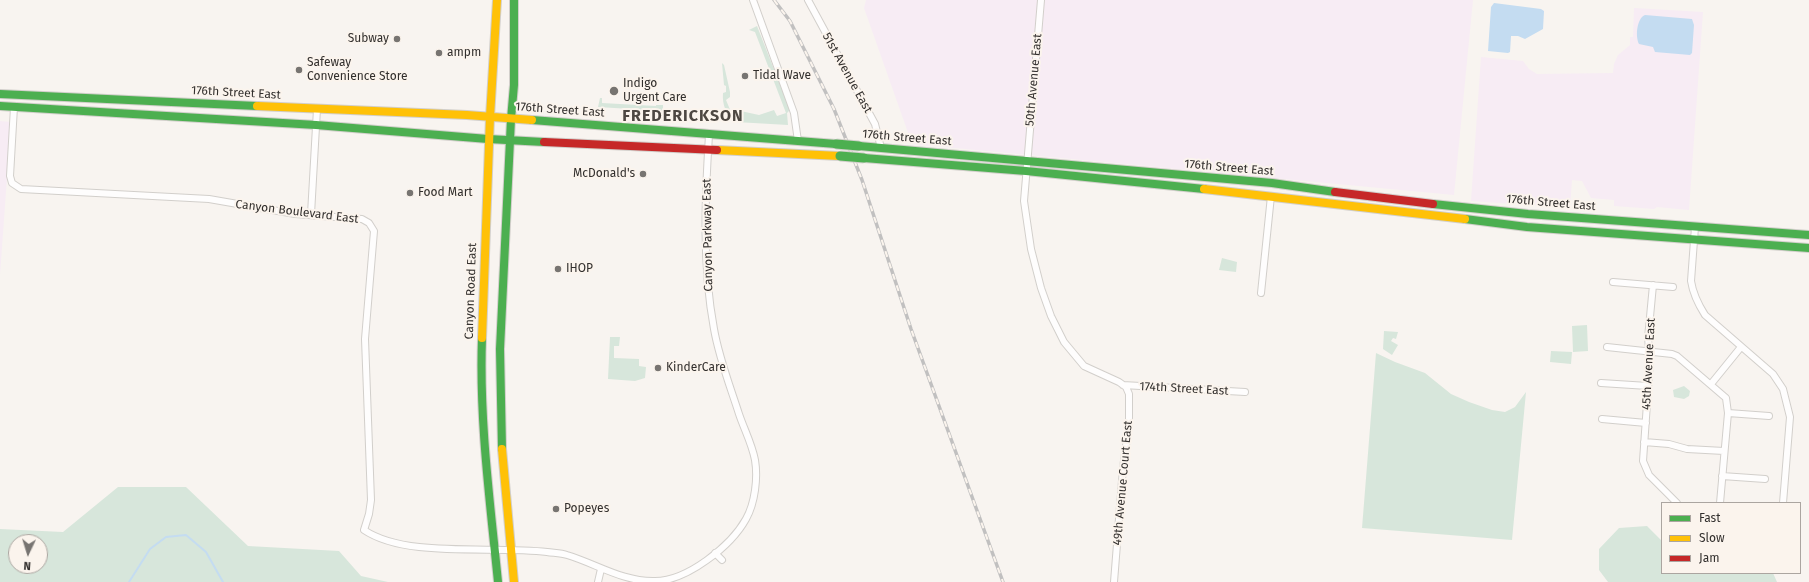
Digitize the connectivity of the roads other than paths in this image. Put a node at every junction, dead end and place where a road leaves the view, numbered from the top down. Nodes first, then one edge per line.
1 (497, 0) edge
2 (514, 0) edge
3 (753, 0) edge
4 (808, 0) edge
5 (1041, 0) edge
6 (0, 94) edge
7 (23, 95) junction
8 (0, 99) edge
9 (0, 106) edge
10 (14, 107) junction
11 (317, 109) junction
12 (490, 117) junction
13 (511, 119) junction
14 (316, 125) junction
15 (709, 135) junction
16 (488, 139) junction
17 (510, 140) junction
18 (798, 141) junction
19 (881, 148) junction
20 (708, 150) junction
21 (1027, 161) junction
22 (1026, 171) junction
23 (1271, 196) junction
24 (1368, 197) junction
25 (1286, 198) junction
26 (311, 214) junction
27 (1695, 227) junction
28 (1809, 235) edge
29 (1694, 239) junction
30 (1809, 248) edge
31 (1613, 282) dead end
32 (1653, 285) junction
33 (1673, 287) dead end
34 (1261, 293) dead end
35 (1741, 347) junction
36 (1607, 348) dead end
37 (1650, 351) junction
38 (1601, 383) dead end
39 (1711, 384) junction
40 (1124, 385) junction
41 (1648, 386) junction
42 (1245, 392) dead end
43 (1728, 413) junction
44 (1769, 416) dead end
45 (1602, 419) dead end
46 (1646, 423) junction
47 (1644, 442) junction
48 (1724, 452) junction
49 (1722, 476) junction
50 (1765, 479) dead end
51 (1676, 502) edge
52 (1720, 502) edge
53 (1783, 502) edge
54 (364, 530) joint
55 (494, 549) junction
56 (511, 550) junction
57 (715, 552) junction
58 (722, 560) dead end
59 (601, 569) junction
60 (498, 582) edge
61 (514, 582) edge
62 (598, 582) edge
63 (1114, 582) edge

1 - 12 main road, Canyon Road East
2 - 13 main road
3 - 18 street
4 - 19 street, 51st Avenue East
5 - 21 street, 50th Avenue East
6 - 7 main road, 176th Street East
7 - 8 main road
7 - 11 main road, 176th Street East
9 - 10 main road, 176th Street East
10 - 14 main road, 176th Street East
10 - 26 street, Canyon Boulevard East
11 - 12 main road, 176th Street East
11 - 14 street
12 - 13 main road, 176th Street East
12 - 16 main road, Canyon Road East
13 - 15 main road, 176th Street East
13 - 17 main road
14 - 16 main road, 176th Street East
14 - 26 street
15 - 18 main road, 176th Street East
15 - 20 street, Canyon Parkway East
16 - 17 main road, 176th Street East
16 - 55 main road, Canyon Road East
17 - 20 main road, 176th Street East
17 - 56 main road
18 - 19 main road, 176th Street East, bridge
19 - 21 main road, 176th Street East
20 - 22 main road, 176th Street East, bridge
20 - 57 street, Canyon Parkway East
21 - 22 street, 50th Avenue East
21 - 24 main road, 176th Street East
22 - 23 main road, 176th Street East
22 - 40 street, 50th Avenue East
23 - 25 main road, 176th Street East
23 - 34 street
24 - 25 main road
24 - 27 main road, 176th Street East
25 - 29 main road, 176th Street East
26 - 54 street, Canyon Boulevard East
27 - 28 main road, 176th Street East
27 - 29 street
29 - 30 main road, 176th Street East
29 - 35 street
31 - 32 street
32 - 33 street
32 - 37 street, 45th Avenue East
35 - 39 street
35 - 53 street
36 - 37 street
37 - 39 street
37 - 41 street, 45th Avenue East
38 - 41 street
39 - 43 street
40 - 42 street, 174th Street East
40 - 63 street, 49th Avenue Court East
41 - 46 street, 45th Avenue East
43 - 44 street
43 - 48 street
45 - 46 street
46 - 47 street, 45th Avenue East
47 - 48 street
47 - 51 street, 45th Avenue East
48 - 49 street
49 - 50 street
49 - 52 street
54 - 55 street, Canyon Parkway East
55 - 56 street, Canyon Parkway East
55 - 60 main road, Canyon Road East
56 - 59 street, Canyon Parkway East
56 - 61 main road
57 - 58 street
57 - 59 street, Canyon Parkway East
59 - 62 street

